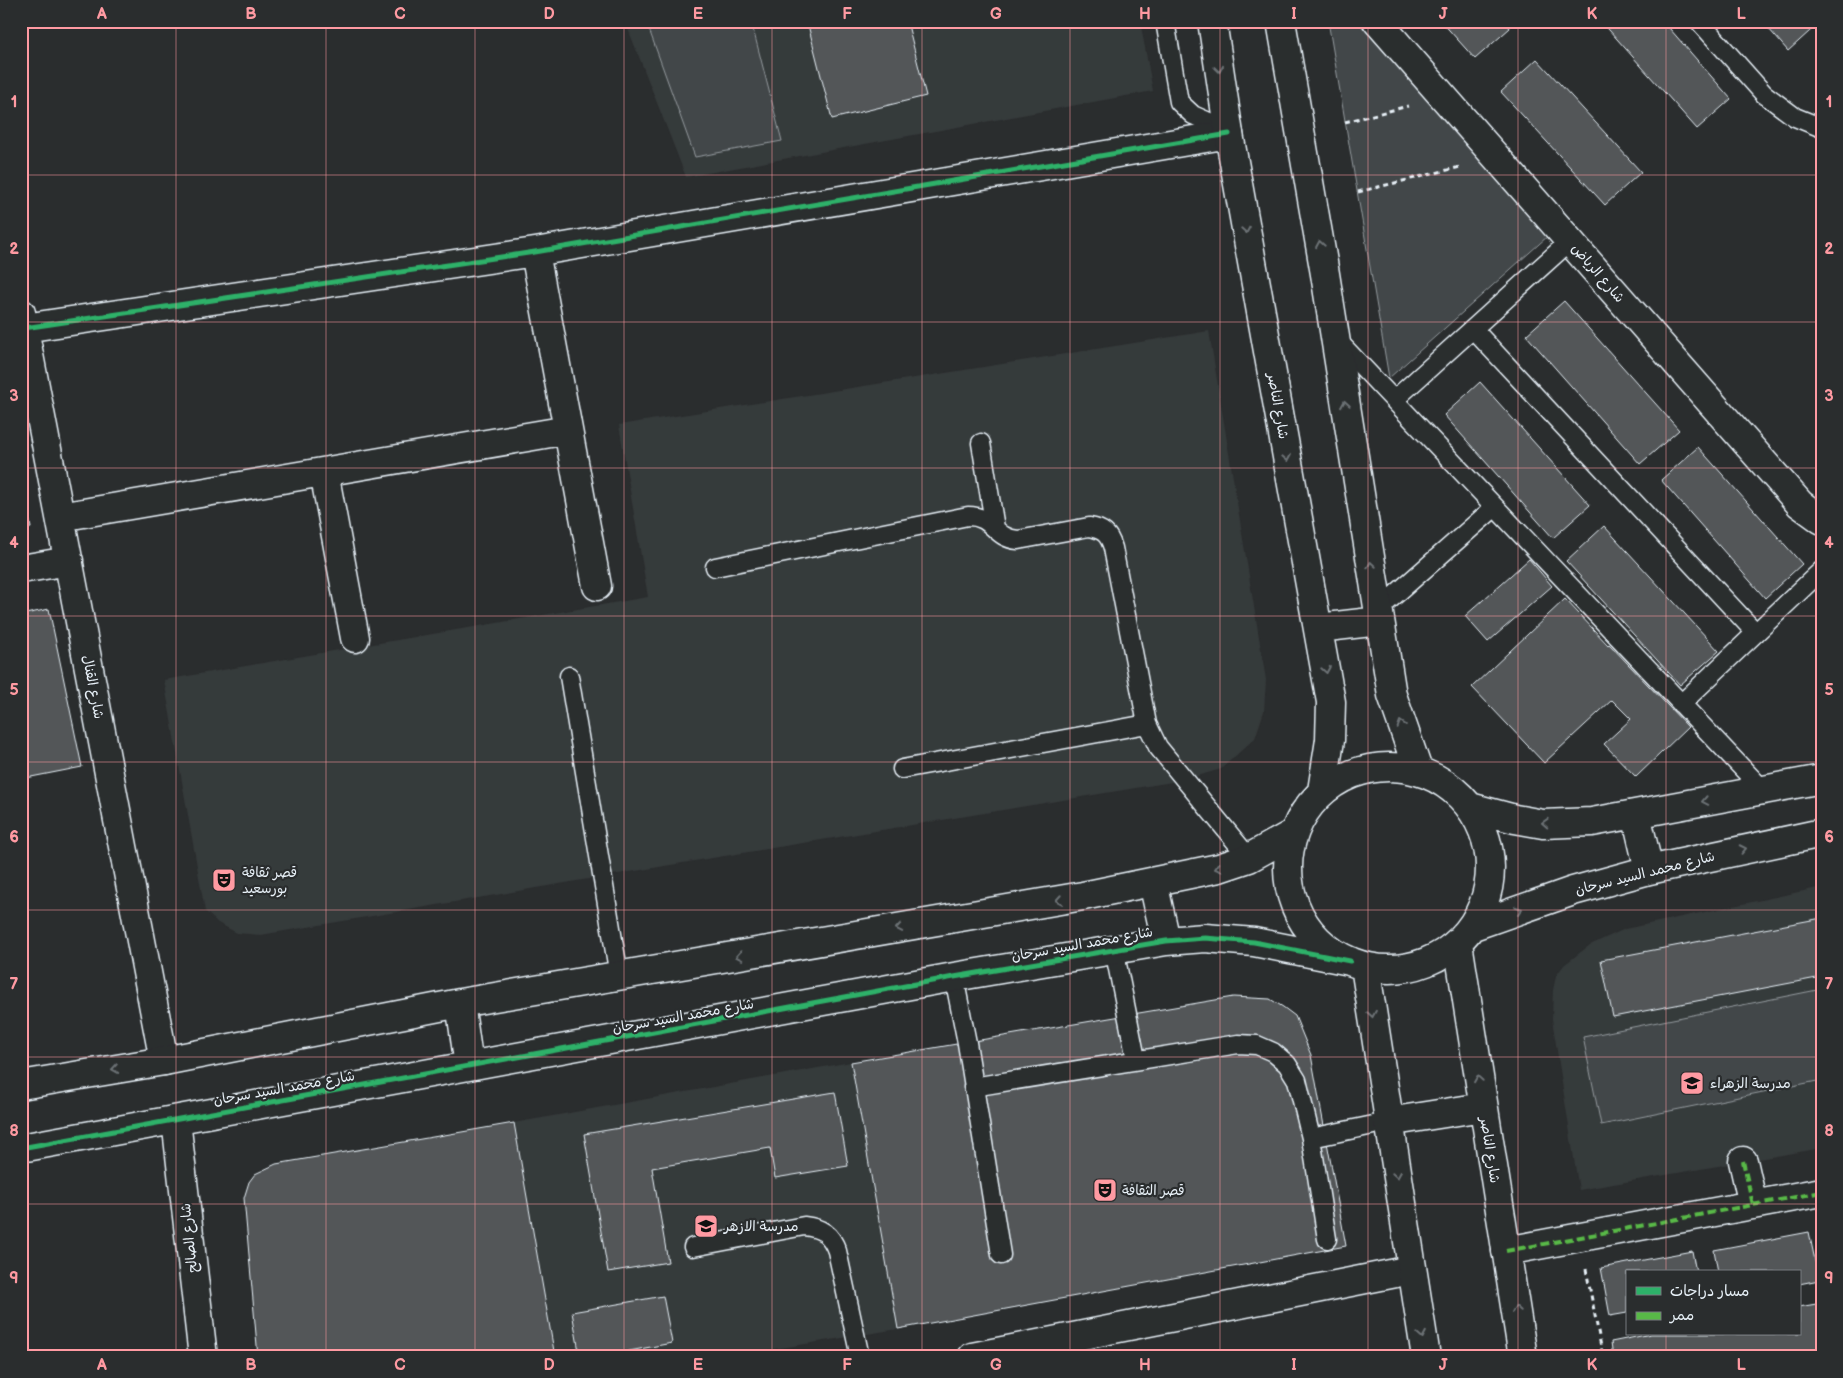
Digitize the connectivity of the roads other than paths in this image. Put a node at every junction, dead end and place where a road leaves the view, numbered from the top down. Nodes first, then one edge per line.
1 (1165, 21) edge
2 (1212, 21) edge
3 (1281, 21) edge
4 (1377, 21) edge
5 (1699, 21) edge
6 (1822, 128) edge
7 (1228, 129) junction
8 (1570, 241) junction
9 (535, 252) junction
10 (23, 320) edge
11 (1473, 329) junction
12 (1335, 338) junction
13 (1394, 400) junction
14 (568, 430) junction
15 (981, 443) dead end
16 (324, 472) junction
17 (1495, 507) junction
18 (60, 517) junction
19 (1822, 520) edge
20 (995, 528) junction
21 (69, 561) junction
22 (715, 567) dead end
23 (21, 569) edge
24 (1822, 570) edge
25 (597, 586) dead end
26 (1379, 615) junction
27 (1318, 628) junction
28 (1756, 633) junction
29 (355, 638) dead end
30 (569, 676) dead end
31 (1681, 704) junction
32 (1147, 724) junction
33 (902, 769) dead end
34 (1418, 770) junction
35 (1822, 778) edge
36 (1763, 790) junction
37 (1322, 791) junction
38 (1470, 807) junction
39 (1636, 814) junction
40 (1294, 833) junction
41 (1822, 833) edge
42 (1249, 858) junction
43 (1649, 870) junction
44 (1153, 882) junction
45 (1465, 935) junction
46 (1166, 941) junction
47 (1114, 949) junction
48 (1357, 964) junction
49 (619, 976) junction
50 (954, 977) junction
51 (460, 1003) junction
52 (1136, 1060) junction
53 (164, 1061) junction
54 (469, 1066) junction
55 (21, 1084) edge
56 (973, 1087) junction
57 (1483, 1107) junction
58 (176, 1120) junction
59 (1388, 1122) junction
60 (1311, 1138) junction
61 (21, 1148) edge
62 (1743, 1161) dead end
63 (1822, 1192) edge
64 (1753, 1205) junction
65 (1327, 1239) dead end
66 (693, 1246) dead end
67 (1506, 1251) junction
68 (1001, 1256) dead end
69 (1411, 1270) junction
70 (203, 1357) edge
71 (860, 1357) edge
72 (972, 1357) edge
73 (1426, 1357) edge
74 (1523, 1357) edge

1 - 7 lane
2 -> 7 street, شارع الناصر
12 -> 3 street
4 - 8 street, شارع الرياض
5 - 6 lane
7 - 9 street
7 -> 27 street, شارع الناصر
8 - 11 lane
8 - 19 street, شارع الرياض
9 - 10 street
9 - 14 street
10 - 18 street, شارع القنال
11 - 13 lane
11 - 28 lane
12 - 13 lane
26 -> 12 street
13 - 17 lane
14 - 16 street
14 - 25 street
15 - 20 lane
16 - 18 street
16 - 29 street
17 - 26 lane
17 - 31 lane
18 - 21 street, شارع القنال
20 - 22 lane
20 - 32 lane
21 - 23 street
21 - 53 street, شارع القنال
24 - 28 lane
26 - 27 street
34 -> 26 street
27 -> 37 street, شارع الناصر
28 - 31 lane
30 - 49 lane
31 - 36 lane
32 - 33 lane
32 - 42 lane
34 - 37 street
34 - 38 street
35 - 36 street
36 -> 39 street
37 - 40 street
39 -> 38 street
38 - 45 street
39 - 43 street
40 - 42 street
40 - 48 street
43 -> 41 street, شارع محمد السيد سرحان
42 -> 44 street
45 -> 43 street, شارع محمد السيد سرحان
44 - 46 street
44 -> 49 street
45 - 48 street, شارع محمد السيد سرحان
57 -> 45 street, شارع الناصر
46 - 47 street, شارع محمد السيد سرحان
46 - 48 street, شارع محمد السيد سرحان
47 - 50 street, شارع محمد السيد سرحان
47 - 52 lane
48 -> 59 street
49 - 51 street
50 - 54 street, شارع محمد السيد سرحان
50 - 56 lane
51 - 53 street
51 - 54 street
52 - 56 lane
52 - 60 lane
53 -> 55 street
54 - 58 street, شارع محمد السيد سرحان
56 - 68 lane
57 - 59 street
57 - 67 street, شارع الناصر
58 - 61 street, شارع محمد السيد سرحان
58 - 70 street, شارع الصالح
59 - 60 lane
59 -> 69 street
60 - 65 lane
62 - 64 street
63 - 64 street
64 - 67 street
66 - 71 lane
74 -> 67 street, شارع الناصر
69 - 72 street
69 -> 73 street

